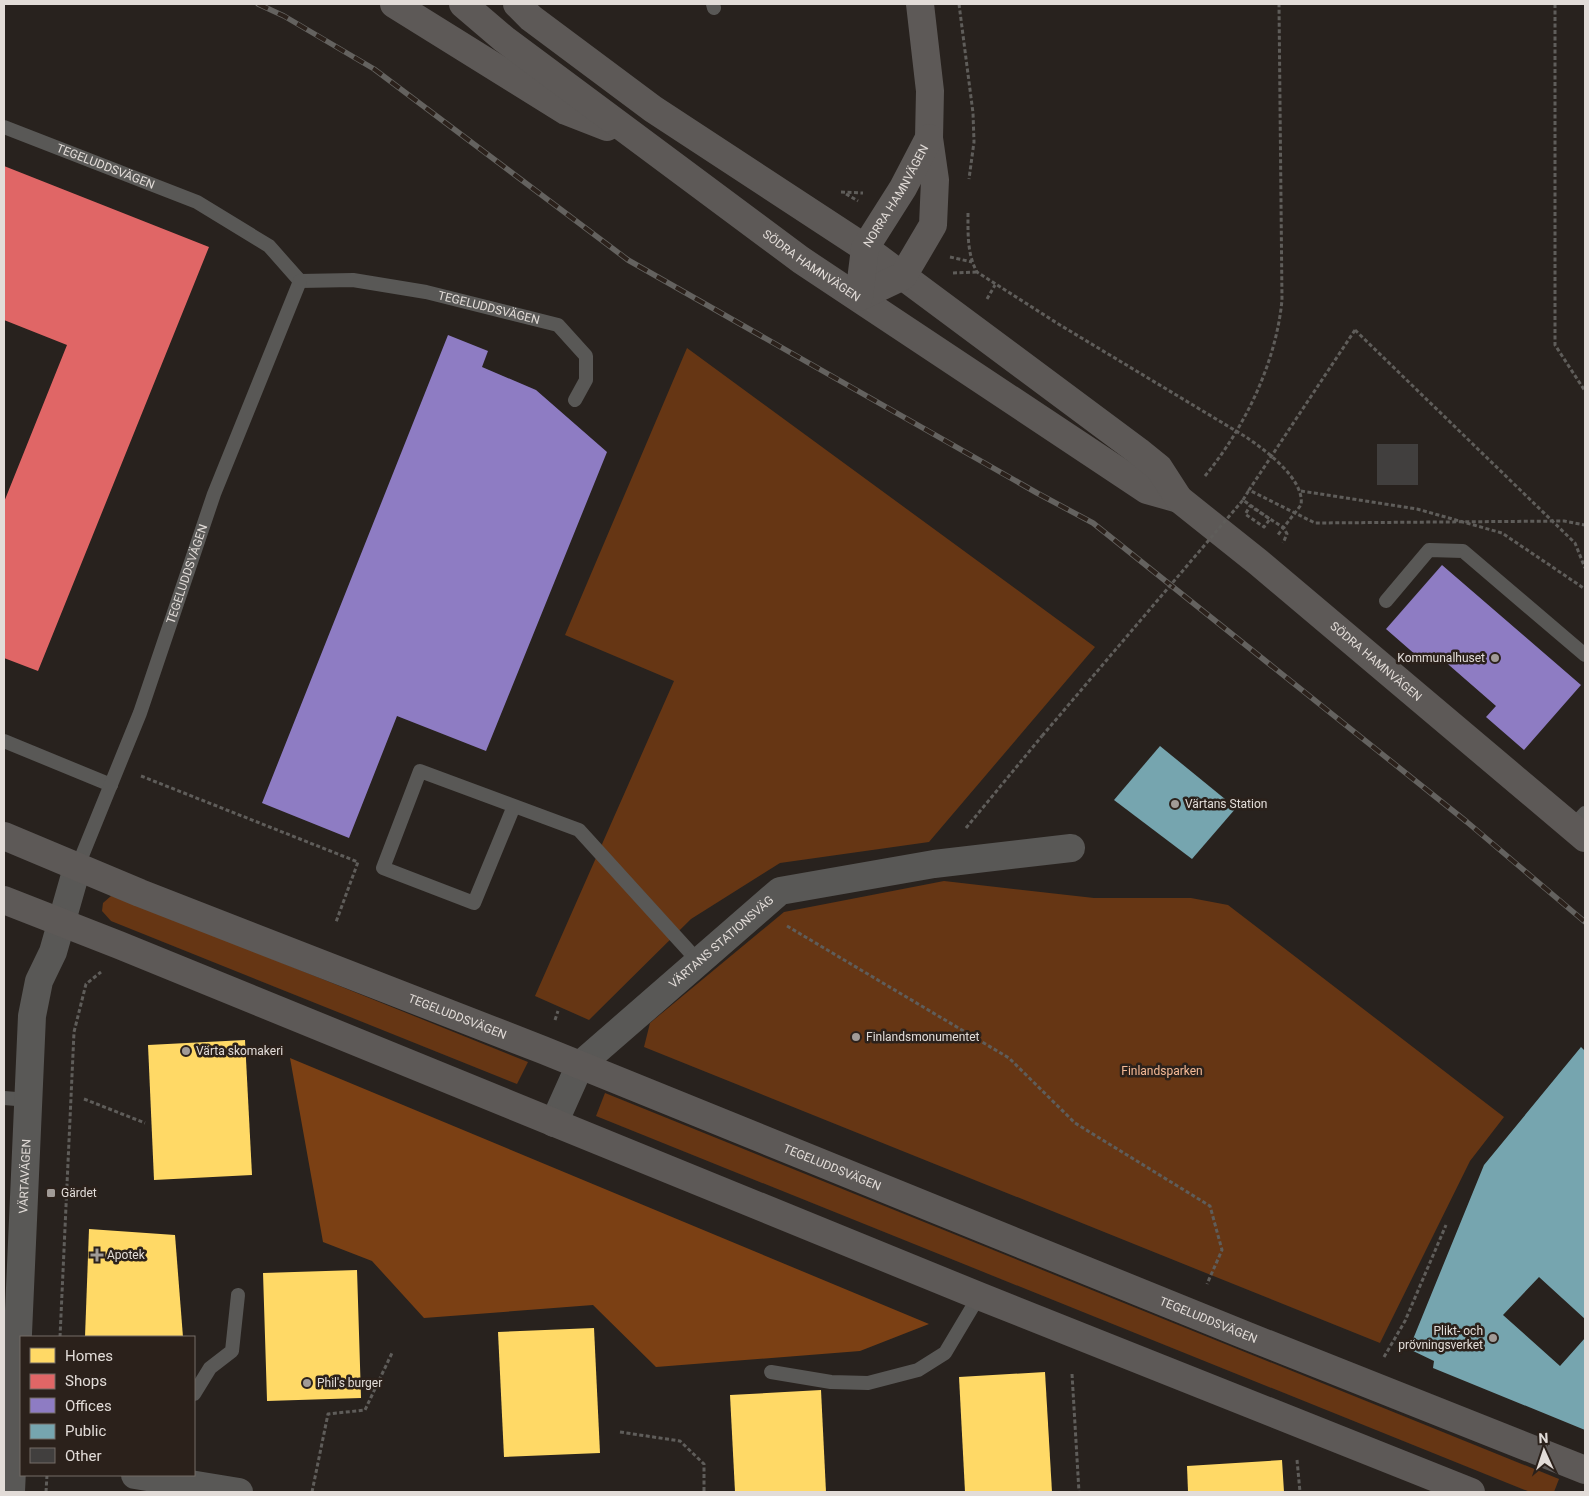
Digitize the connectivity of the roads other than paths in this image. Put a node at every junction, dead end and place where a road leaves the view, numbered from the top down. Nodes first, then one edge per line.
1 (394, 4) edge
2 (463, 4) edge
3 (517, 4) edge
4 (920, 4) edge
5 (4, 127) edge
6 (633, 134) junction
7 (929, 138) junction
8 (865, 248) junction
9 (903, 276) junction
10 (300, 281) junction
11 (859, 298) junction
12 (575, 400) dead end
13 (1179, 499) junction
14 (1386, 601) dead end
15 (1585, 655) edge
16 (4, 741) edge
17 (111, 785) junction
18 (514, 806) junction
19 (1581, 826) edge
20 (4, 836) edge
21 (1071, 848) dead end
22 (77, 868) junction
23 (4, 900) edge
24 (61, 922) junction
25 (698, 961) junction
26 (580, 1065) junction
27 (16, 1099) edge
28 (554, 1123) junction
29 (238, 1295) dead end
30 (979, 1296) junction
31 (771, 1372) dead end
32 (195, 1392) edge
33 (17, 1459) edge
34 (1585, 1470) edge
35 (148, 1476) edge
36 (175, 1478) edge
37 (11, 1492) edge
38 (239, 1492) edge
39 (1471, 1492) edge

1 - 6 main road
2 - 6 main road, SÖDRA HAMNVÄGEN
3 - 8 main road, SÖDRA HAMNVÄGEN
4 - 7 main road, NORRA HAMNVÄGEN
5 - 10 lane, TEGELUDDSVÄGEN
6 - 11 main road, SÖDRA HAMNVÄGEN
7 - 8 main road, NORRA HAMNVÄGEN
7 - 9 main road, NORRA HAMNVÄGEN
8 - 9 main road, SÖDRA HAMNVÄGEN
8 - 11 main road, NORRA HAMNVÄGEN
9 - 11 main road
9 - 13 main road, SÖDRA HAMNVÄGEN
10 - 12 lane, TEGELUDDSVÄGEN
10 - 17 lane, TEGELUDDSVÄGEN
11 - 13 main road, SÖDRA HAMNVÄGEN
13 - 19 main road, SÖDRA HAMNVÄGEN
14 - 15 lane
16 - 17 lane
17 - 22 lane, TEGELUDDSVÄGEN
18 - 18 lane
18 - 25 lane
20 - 22 main road, TEGELUDDSVÄGEN
21 - 25 street, VÄRTANS STATIONSVÄG
22 - 24 street, VÄRTAVÄGEN
22 - 26 main road, TEGELUDDSVÄGEN
23 - 24 main road
24 - 27 street, VÄRTAVÄGEN
24 - 28 main road
25 - 26 street, VÄRTANS STATIONSVÄG
26 - 28 street, VÄRTANS STATIONSVÄG
26 - 34 main road, TEGELUDDSVÄGEN
27 - 33 street, VÄRTAVÄGEN
28 - 30 main road
29 - 32 lane
30 - 31 lane
30 - 39 main road
33 - 37 street, VÄRTAVÄGEN
35 - 36 street
36 - 38 street

